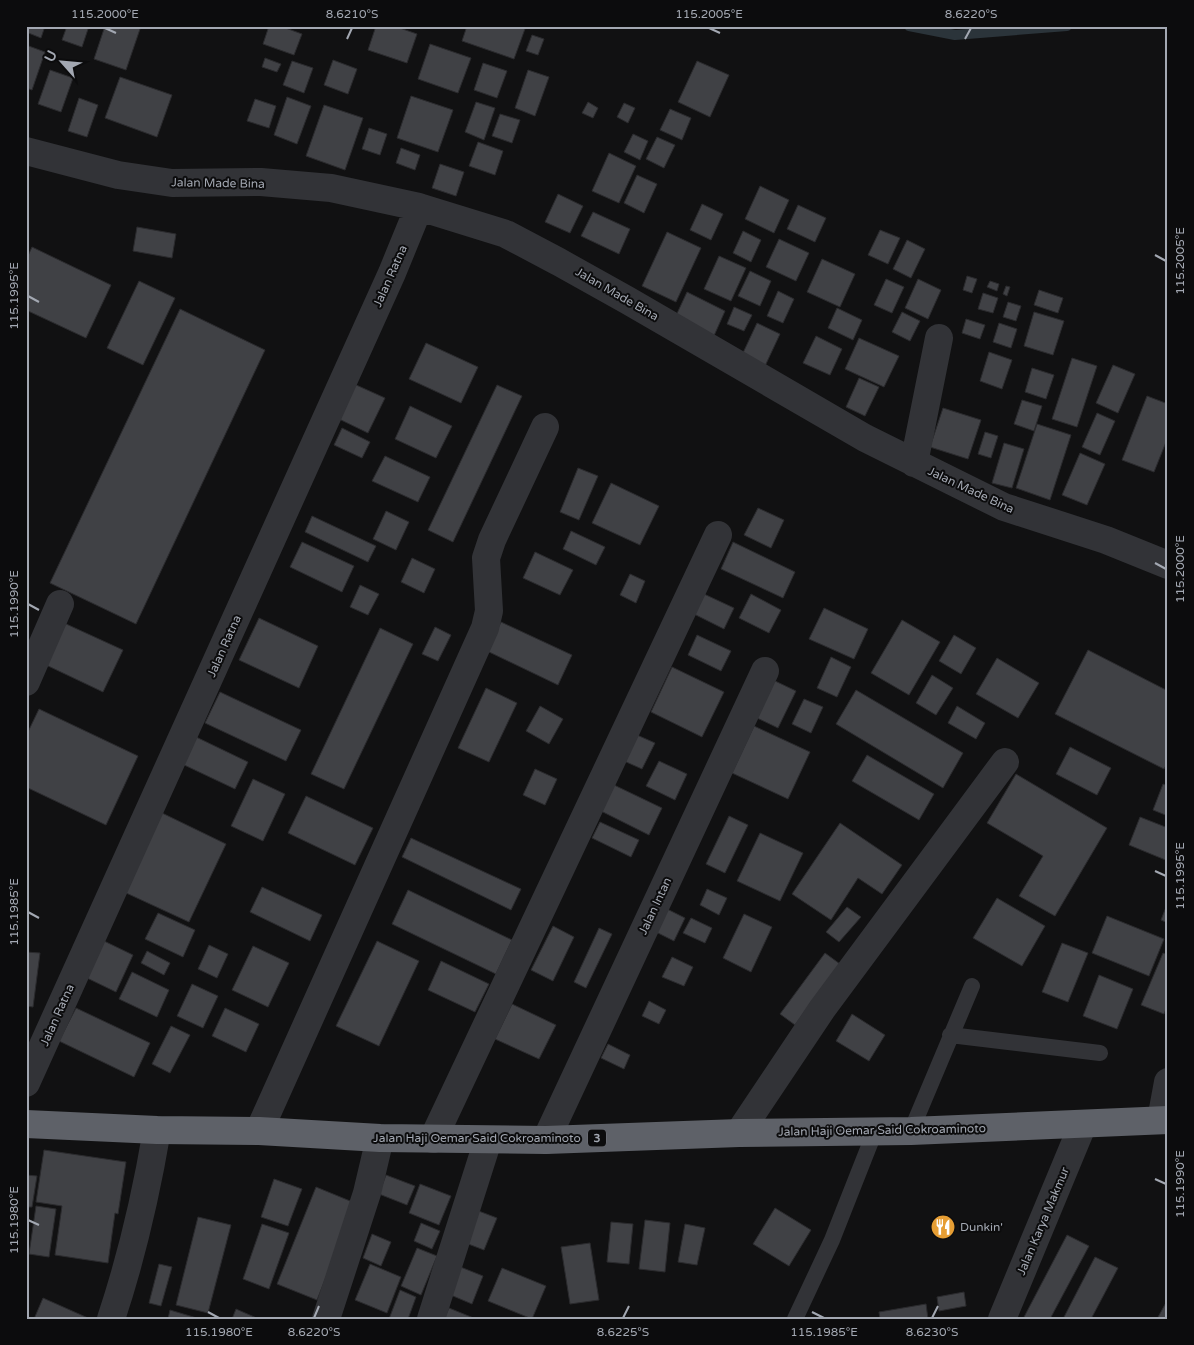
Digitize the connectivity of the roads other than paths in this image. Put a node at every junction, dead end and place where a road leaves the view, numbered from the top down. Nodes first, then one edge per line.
1 (26, 151) edge
2 (419, 207) junction
3 (939, 338) dead end
4 (545, 427) dead end
5 (914, 463) junction
6 (718, 535) dead end
7 (1168, 565) edge
8 (60, 604) dead end
9 (765, 671) dead end
10 (26, 682) edge
11 (1005, 762) dead end
12 (972, 986) dead end
13 (950, 1035) junction
14 (1100, 1053) dead end
15 (1168, 1082) edge
16 (26, 1083) edge
17 (1164, 1120) edge
18 (26, 1124) edge
19 (1083, 1124) junction
20 (157, 1130) junction
21 (259, 1131) junction
22 (875, 1131) junction
23 (911, 1131) junction
24 (739, 1133) junction
25 (380, 1138) junction
26 (433, 1139) junction
27 (488, 1140) junction
28 (546, 1140) junction
29 (111, 1319) edge
30 (326, 1319) edge
31 (431, 1319) edge
32 (795, 1319) edge
33 (1002, 1319) edge

1 - 2 street, Jalan Made Bina
2 - 5 street, Jalan Made Bina
2 - 16 street, Jalan Ratna
3 - 5 street
4 - 21 street
5 - 7 street, Jalan Made Bina
6 - 26 street
8 - 10 street
9 - 28 street, Jalan Intan
11 - 24 street
12 - 13 lane
13 - 14 lane
13 - 23 lane
15 - 17 street
17 - 19 highway, Jalan Haji Oemar Said Cokroaminoto / 3
18 - 20 highway, Jalan Haji Oemar Said Cokroaminoto / 3
19 - 23 highway, Jalan Haji Oemar Said Cokroaminoto / 3
19 - 33 street, Jalan Karya Makmur
20 - 21 highway, Jalan Haji Oemar Said Cokroaminoto / 3
20 - 29 street
21 - 25 highway, Jalan Haji Oemar Said Cokroaminoto / 3
22 - 23 highway, Jalan Haji Oemar Said Cokroaminoto / 3
22 - 24 highway, Jalan Haji Oemar Said Cokroaminoto / 3
22 - 32 lane
24 - 28 highway, Jalan Haji Oemar Said Cokroaminoto / 3
25 - 26 highway, Jalan Haji Oemar Said Cokroaminoto / 3
25 - 30 street
26 - 27 highway, Jalan Haji Oemar Said Cokroaminoto / 3
27 - 28 highway, Jalan Haji Oemar Said Cokroaminoto / 3
27 - 31 street

